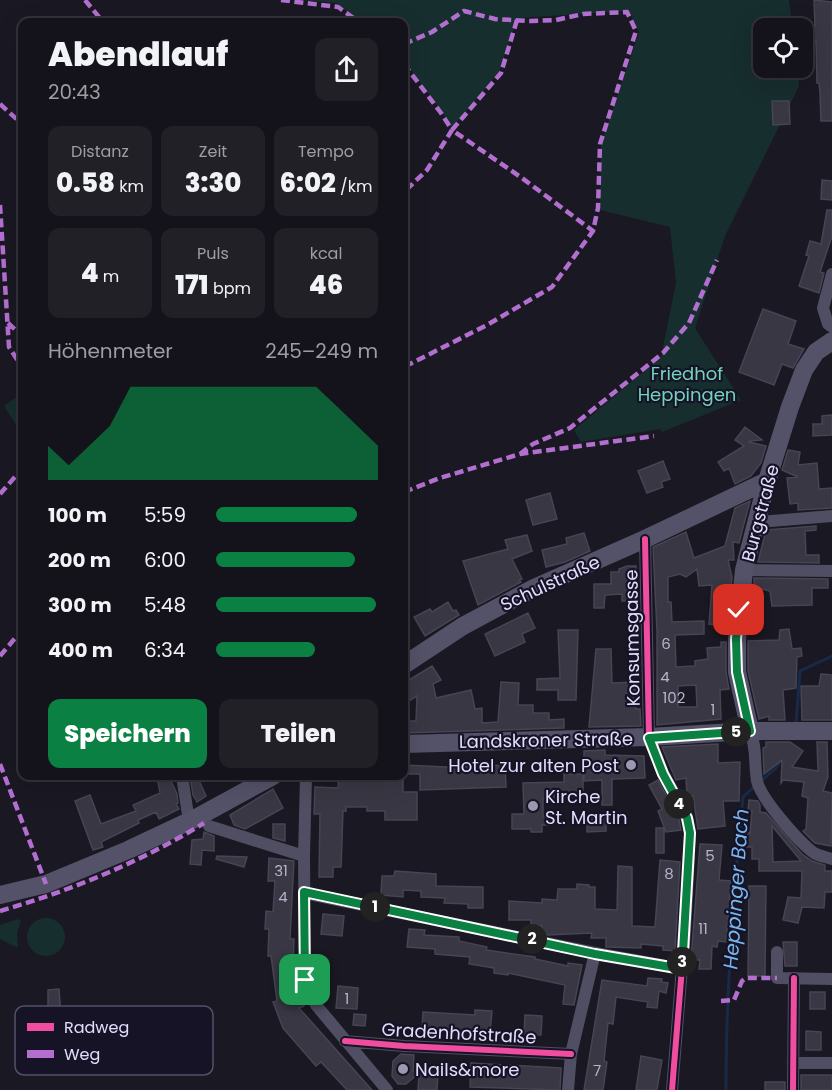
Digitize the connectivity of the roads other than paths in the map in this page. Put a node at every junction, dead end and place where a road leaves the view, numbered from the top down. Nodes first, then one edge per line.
1 (832, 274) edge
2 (832, 327) edge
3 (832, 341) edge
4 (767, 481) junction
5 (832, 516) edge
6 (758, 522) junction
7 (645, 539) junction
8 (744, 570) junction
9 (832, 571) edge
10 (408, 662) edge
11 (750, 731) junction
12 (832, 731) edge
13 (649, 738) junction
14 (408, 744) edge
15 (183, 780) edge
16 (266, 780) edge
17 (306, 780) edge
18 (189, 821) junction
19 (209, 825) dead end
20 (304, 856) junction
21 (832, 859) edge
22 (304, 892) junction
23 (0, 895) edge
24 (777, 952) dead end
25 (595, 954) junction
26 (682, 969) junction
27 (794, 978) junction
28 (832, 979) edge
29 (345, 1041) junction
30 (571, 1054) junction
31 (793, 1063) junction
32 (832, 1063) edge
33 (387, 1090) edge
34 (568, 1090) edge
35 (672, 1090) edge
36 (793, 1090) edge

1 - 2 street
3 - 4 main road, Burgstraße
4 - 6 main road, Burgstraße
4 - 7 main road, Schulstraße
5 - 6 street
6 - 8 main road, Burgstraße
7 - 10 main road, Schulstraße
7 - 13 street, Konsumsgasse
8 - 9 street
8 - 11 main road, Burgstraße
11 - 12 main road, Landskroner Straße
11 - 13 main road, Landskroner Straße
11 - 21 street
13 - 14 main road, Landskroner Straße
13 - 26 street
15 - 18 street
16 - 18 main road
17 - 20 street
18 - 23 main road
19 - 20 street
20 - 22 street
22 - 25 street
22 - 29 street
24 - 27 street
25 - 26 street
25 - 30 street
26 - 35 street
27 - 28 street
27 - 31 street
29 - 30 street, Gradenhofstraße
29 - 33 street
30 - 34 street
31 - 32 street
31 - 36 street

